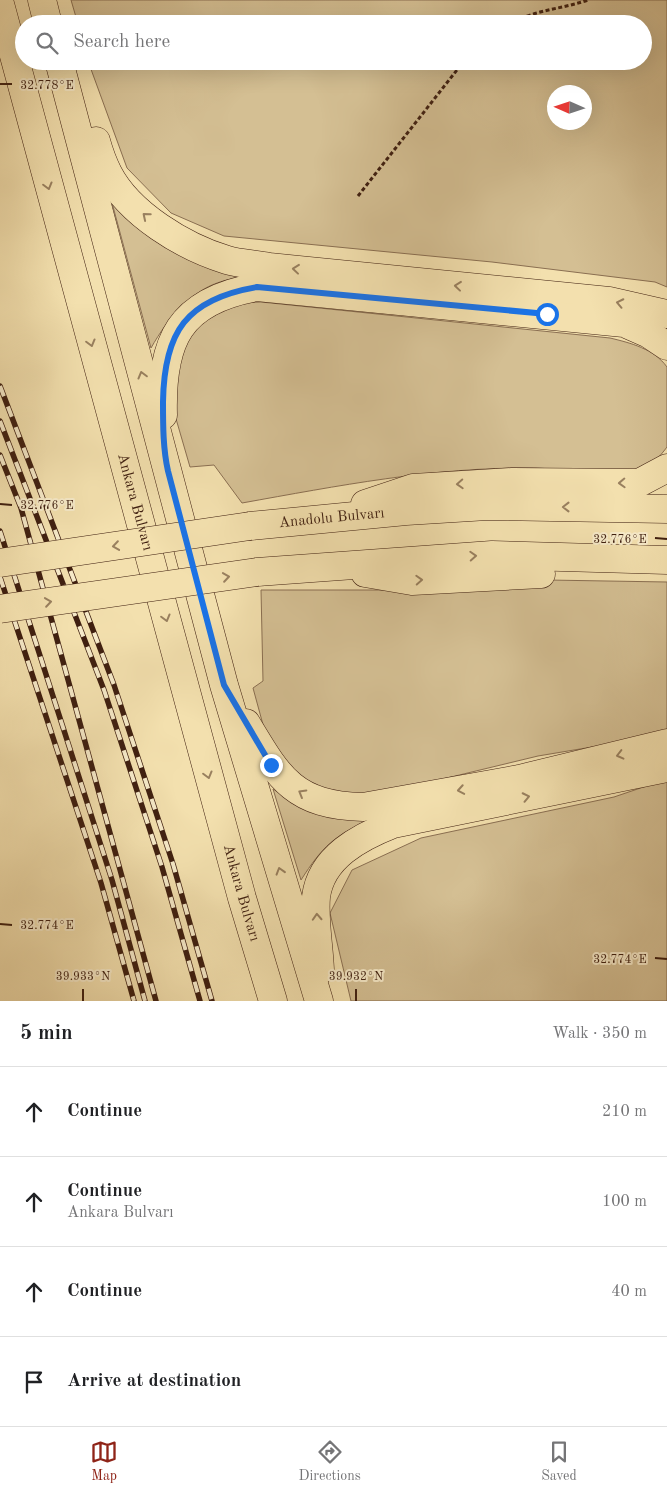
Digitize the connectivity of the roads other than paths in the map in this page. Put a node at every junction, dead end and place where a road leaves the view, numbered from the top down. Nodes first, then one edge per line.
1 (42, 0) edge
2 (58, 0) edge
3 (0, 4) edge
4 (46, 15) edge
5 (62, 15) edge
6 (15, 61) edge
7 (0, 64) edge
8 (18, 70) edge
9 (61, 70) edge
10 (77, 70) edge
11 (39, 151) junction
12 (667, 314) edge
13 (667, 346) edge
14 (164, 456) junction
15 (667, 468) edge
16 (667, 509) edge
17 (324, 518) junction
18 (667, 560) edge
19 (0, 563) edge
20 (319, 566) junction
21 (667, 574) edge
22 (0, 609) edge
23 (224, 685) junction
24 (667, 743) edge
25 (667, 768) edge
26 (273, 1001) edge
27 (320, 1001) edge

1 - 4 main road
2 - 5 main road
3 - 6 main road, Ankara Bulvarı
7 - 11 main road
8 - 11 main road, Ankara Bulvarı
14 -> 9 main road
12 -> 10 main road
11 -> 26 main road, Ankara Bulvarı
13 - 14 main road
14 - 23 main road
15 -> 17 main road
16 -> 17 main road, Anadolu Bulvarı
17 -> 19 main road, Anadolu Bulvarı, bridge
20 -> 18 main road
20 -> 21 main road
22 -> 20 main road, bridge
24 -> 23 main road
27 -> 23 main road
27 -> 25 main road

